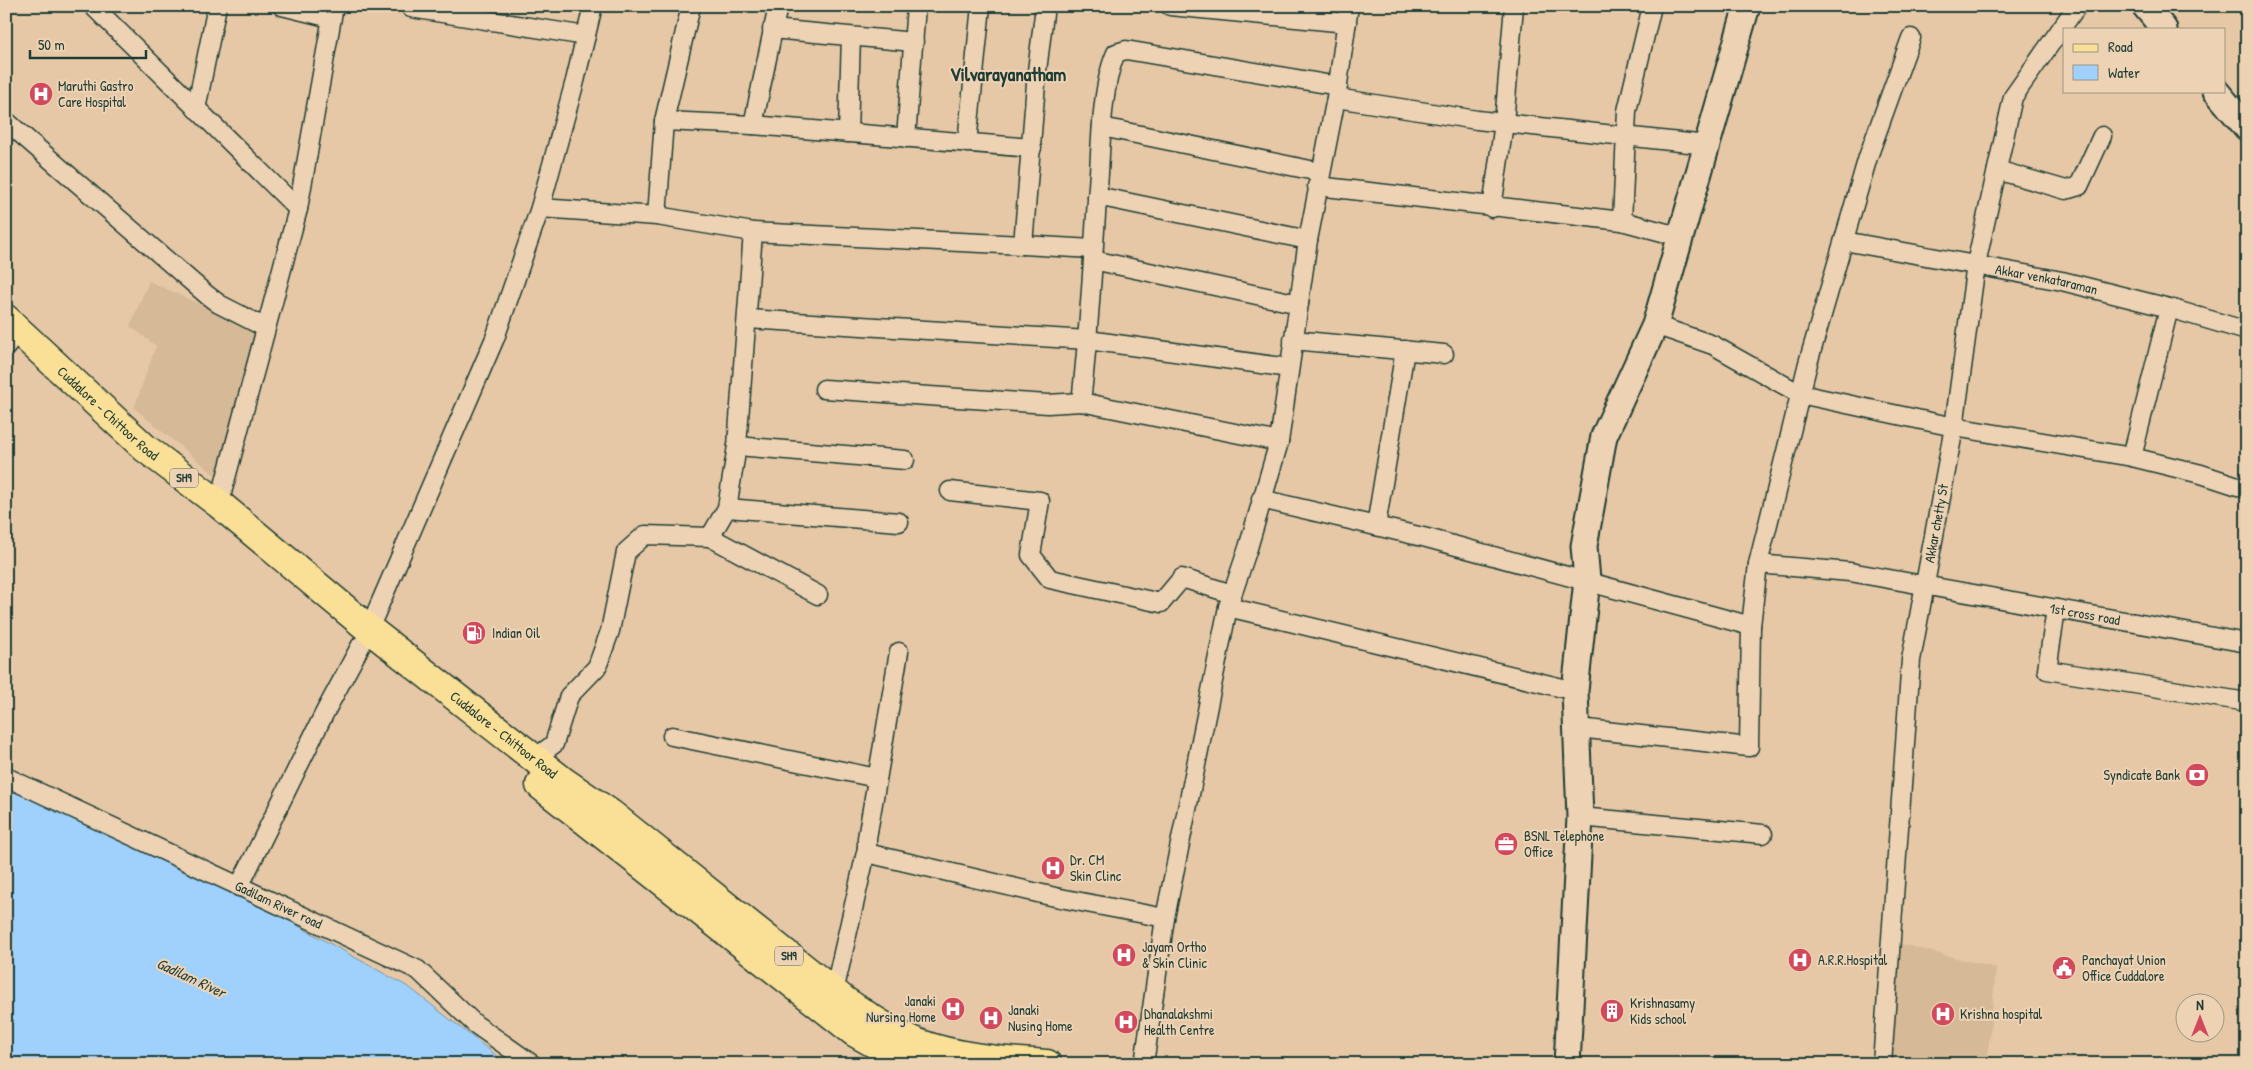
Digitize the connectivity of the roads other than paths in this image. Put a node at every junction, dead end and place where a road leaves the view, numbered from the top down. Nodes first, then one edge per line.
1 (93, 6) edge
2 (217, 6) edge
3 (282, 6) edge
4 (593, 6) edge
5 (692, 6) edge
6 (778, 6) edge
7 (916, 6) edge
8 (980, 6) edge
9 (1045, 6) edge
10 (1170, 6) edge
11 (1514, 6) edge
12 (1652, 6) edge
13 (1747, 6) edge
14 (2077, 6) edge
15 (2145, 6) edge
16 (412, 8) dead end
17 (332, 12) edge
18 (1348, 15) edge
19 (2163, 28) edge
20 (772, 29) junction
21 (586, 36) junction
22 (850, 37) junction
23 (1911, 38) dead end
24 (914, 42) junction
25 (1337, 92) junction
26 (2217, 92) edge
27 (196, 109) junction
28 (6, 121) edge
29 (664, 121) junction
30 (1504, 123) junction
31 (753, 125) junction
32 (1102, 127) junction
33 (2247, 128) edge
34 (848, 134) junction
35 (1628, 136) junction
36 (2102, 136) dead end
37 (906, 138) junction
38 (967, 143) junction
39 (1707, 145) junction
40 (1032, 148) junction
41 (1997, 170) junction
42 (1319, 179) junction
43 (1097, 196) junction
44 (540, 208) junction
45 (1492, 208) junction
46 (298, 209) junction
47 (657, 216) junction
48 (1622, 222) junction
49 (753, 232) junction
50 (1681, 237) junction
51 (1308, 240) junction
52 (1844, 241) junction
53 (1023, 245) junction
54 (1093, 255) junction
55 (1976, 264) junction
56 (1299, 304) junction
57 (2170, 308) junction
58 (6, 319) edge
59 (748, 319) junction
60 (1655, 325) junction
61 (266, 328) junction
62 (2247, 332) edge
63 (1088, 340) junction
64 (1293, 340) junction
65 (6, 346) edge
66 (1405, 350) junction
67 (1444, 354) dead end
68 (1289, 368) junction
69 (824, 389) dead end
70 (1800, 394) junction
71 (1081, 402) junction
72 (1954, 427) junction
73 (1279, 442) junction
74 (737, 446) junction
75 (2132, 456) junction
76 (906, 460) dead end
77 (2247, 489) edge
78 (950, 491) dead end
79 (1261, 499) junction
80 (219, 504) junction
81 (727, 508) junction
82 (899, 522) dead end
83 (1376, 526) junction
84 (710, 537) junction
85 (1758, 564) junction
86 (1587, 580) junction
87 (1924, 586) junction
88 (818, 594) dead end
89 (1230, 600) junction
90 (2056, 609) junction
91 (1751, 626) junction
92 (2247, 643) edge
93 (374, 644) junction
94 (899, 652) dead end
95 (1575, 690) junction
96 (2247, 702) edge
97 (1578, 728) junction
98 (672, 736) dead end
99 (535, 758) junction
100 (6, 777) edge
101 (877, 778) junction
102 (1580, 817) junction
103 (1763, 834) dead end
104 (866, 848) junction
105 (239, 887) junction
106 (1164, 918) junction
107 (829, 1001) junction
108 (532, 1064) edge
109 (924, 1064) edge
110 (1047, 1064) edge
111 (1144, 1064) edge
112 (1567, 1064) edge
113 (1882, 1064) edge

1 - 27 street
2 - 27 street
3 - 17 street
4 - 21 street
5 - 29 street
6 - 20 street
7 - 24 street
8 - 38 street
9 - 40 street
10 - 18 street
11 - 30 street
12 - 35 street
13 - 39 street
14 - 41 street, Akkar chetty St
15 - 19 street
16 - 21 street
17 - 46 street
18 - 25 street
20 - 22 street
20 - 31 street
21 - 44 street
22 - 24 street
22 - 34 street
23 - 52 street
24 - 37 street
25 - 30 street
25 - 32 street
25 - 42 street
26 - 33 street
27 - 46 street
28 - 61 street
29 - 31 street
29 - 47 street
30 - 35 street
30 - 45 street
31 - 34 street
32 - 42 street
32 - 43 street
34 - 37 street
35 - 39 street
35 - 48 street
36 - 41 street
37 - 38 street
38 - 40 street
39 - 50 street
40 - 53 street
41 - 55 street, Akkar chetty St
42 - 45 street
42 - 51 street
43 - 51 street
43 - 54 street
44 - 47 street
44 - 93 street
45 - 48 street
46 - 61 street
47 - 49 street
48 - 50 street
49 - 53 street
49 - 59 street
50 - 60 street
51 - 56 street
52 - 55 street, Akkar venkataraman
52 - 70 street
53 - 54 street
54 - 56 street
54 - 63 street
55 - 57 street, Akkar venkataraman
55 - 72 street, Akkar chetty St
56 - 64 street
57 - 62 street, Akkar venkataraman
57 - 75 street
58 - 80 main road, Cuddalore - Chittoor Road / SH9
59 - 63 street
59 - 74 street
60 - 70 street
60 - 86 street
61 - 80 street
63 - 68 street
63 - 71 street
64 - 66 street
64 - 68 street
65 - 93 main road, Cuddalore - Chittoor Road
66 - 67 street
66 - 83 street
68 - 73 street
69 - 71 street
70 - 72 street
70 - 85 street
71 - 73 street
72 - 75 street
72 - 87 street, Akkar chetty St
73 - 79 street
74 - 76 street
74 - 81 street
75 - 77 street
78 - 89 street
79 - 83 street
79 - 89 street
80 - 93 main road, Cuddalore - Chittoor Road / SH9
81 - 82 street
81 - 84 street
83 - 86 street
84 - 88 street
84 - 99 street
85 - 87 street, 1st cross road
85 - 91 street
86 - 91 street
86 - 95 street
87 - 90 street, 1st cross road
87 - 113 street, Akkar chetty St
89 - 95 street
89 - 106 street
90 - 92 street, 1st cross road
90 - 96 street
91 - 97 street
93 - 99 main road, Cuddalore - Chittoor Road / SH9
93 - 105 street
93 - 107 main road, Cuddalore - Chittoor Road
94 - 101 street
95 - 97 street
97 - 102 street
98 - 101 street
99 - 107 main road, Cuddalore - Chittoor Road / SH9
100 - 105 street, Gadilam River road
101 - 104 street
102 - 103 street
102 - 112 street
104 - 106 street
104 - 107 street
105 - 108 street, Gadilam River road
106 - 111 street
107 - 109 main road, Cuddalore - Chittoor Road / SH9
107 - 110 main road, Cuddalore - Chittoor Road / SH9

